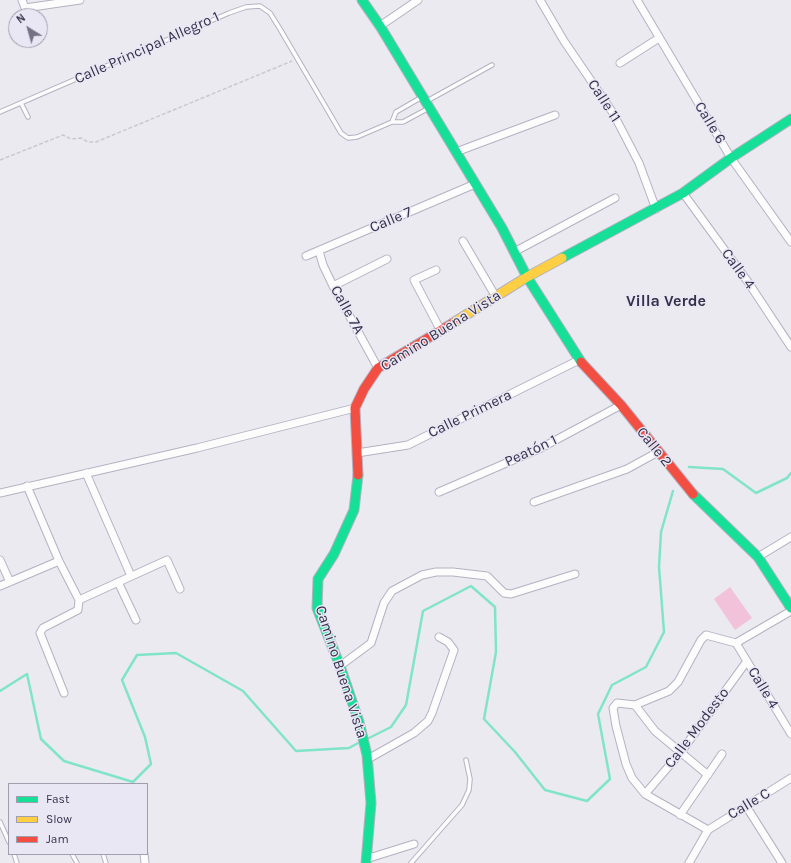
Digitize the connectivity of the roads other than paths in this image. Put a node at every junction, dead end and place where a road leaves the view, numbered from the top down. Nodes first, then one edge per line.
1 (22, 0) edge
2 (80, 0) edge
3 (362, 0) edge
4 (418, 0) edge
5 (540, 0) edge
6 (637, 0) edge
7 (380, 26) junction
8 (659, 38) junction
9 (620, 63) dead end
10 (492, 65) dead end
11 (426, 102) junction
12 (21, 103) junction
13 (0, 112) edge
14 (556, 114) dead end
15 (28, 117) dead end
16 (791, 119) edge
17 (392, 122) junction
18 (456, 152) junction
19 (731, 158) junction
20 (475, 184) junction
21 (683, 193) junction
22 (615, 198) dead end
23 (656, 209) junction
24 (463, 241) dead end
25 (791, 242) edge
26 (319, 251) junction
27 (514, 252) junction
28 (306, 256) dead end
29 (387, 259) dead end
30 (436, 270) dead end
31 (527, 277) junction
32 (333, 286) junction
33 (496, 297) junction
34 (441, 331) junction
35 (791, 347) edge
36 (579, 360) junction
37 (378, 368) junction
38 (620, 405) junction
39 (355, 408) junction
40 (658, 452) junction
41 (357, 453) junction
42 (86, 474) junction
43 (27, 486) junction
44 (439, 492) dead end
45 (0, 493) edge
46 (534, 502) dead end
47 (791, 537) edge
48 (758, 557) junction
49 (0, 560) edge
50 (59, 561) junction
51 (575, 574) dead end
52 (131, 576) junction
53 (10, 582) junction
54 (118, 582) junction
55 (0, 586) edge
56 (180, 589) dead end
57 (79, 600) junction
58 (791, 610) edge
59 (136, 620) dead end
60 (439, 637) dead end
61 (736, 643) junction
62 (747, 661) junction
63 (340, 666) junction
64 (64, 693) dead end
65 (635, 705) junction
66 (791, 734) edge
67 (681, 752) junction
68 (722, 754) dead end
69 (367, 757) junction
70 (466, 760) dead end
71 (708, 775) junction
72 (791, 778) edge
73 (645, 794) junction
74 (746, 806) junction
75 (680, 815) junction
76 (0, 822) edge
77 (708, 830) junction
78 (8, 840) edge
79 (414, 844) dead end
80 (366, 861) edge
81 (412, 863) edge
82 (689, 863) edge
83 (782, 863) edge

1 - 2 street
3 - 7 street
4 - 7 street
5 - 23 street, Calle 11
6 - 8 street, Calle 6
7 - 11 street
8 - 9 street
8 - 19 street, Calle 6
10 - 11 lane
11 - 17 lane, Calle Principal Allegro 1
11 - 17 lane, Calle Principal Allegro 1
11 - 18 street
12 - 13 lane, Calle Principal Allegro 1
12 - 15 lane
12 - 17 lane, Calle Principal Allegro 1
14 - 18 street
16 - 19 street, Camino Buena Vista
18 - 20 street
19 - 21 street, Camino Buena Vista
19 - 25 street, Calle 6
20 - 26 street, Calle 7
20 - 27 street
21 - 23 street, Camino Buena Vista
21 - 35 street, Calle 4
22 - 27 street
23 - 31 street, Camino Buena Vista
24 - 33 street
26 - 28 street, Calle 7
26 - 32 street, Calle 7A
27 - 31 street
29 - 32 street
30 - 34 street
31 - 33 street, Camino Buena Vista
31 - 36 street, Calle 2
32 - 37 street, Calle 7A
33 - 34 street, Camino Buena Vista
34 - 37 street, Camino Buena Vista
36 - 38 street, Calle 2
36 - 41 street, Calle Primera
37 - 39 street, Camino Buena Vista
38 - 40 street, Calle 2
38 - 44 street, Peatón 1
39 - 41 street, Camino Buena Vista
39 - 42 street
40 - 46 street
40 - 48 street, Calle 2
41 - 63 street, Camino Buena Vista
42 - 43 street
42 - 52 street
43 - 45 street
43 - 50 street
47 - 48 street
48 - 58 street, Calle 2
49 - 53 street
50 - 53 street
50 - 57 street
51 - 63 street
52 - 54 street
52 - 56 street
53 - 55 street
54 - 57 street
54 - 59 street
57 - 64 street
58 - 61 street
60 - 69 street
61 - 62 street, Calle 4
61 - 65 street
62 - 66 street, Calle 4
62 - 67 street, Calle Modesto
63 - 69 street, Camino Buena Vista
65 - 67 street
65 - 73 street
67 - 71 street
67 - 73 street, Calle Modesto
68 - 71 street
69 - 80 street, Camino Buena Vista
70 - 81 lane
71 - 75 street
72 - 74 street, Calle C
73 - 75 street
74 - 77 street, Calle C
74 - 83 street
75 - 77 street
76 - 78 lane
77 - 82 street
79 - 80 street

